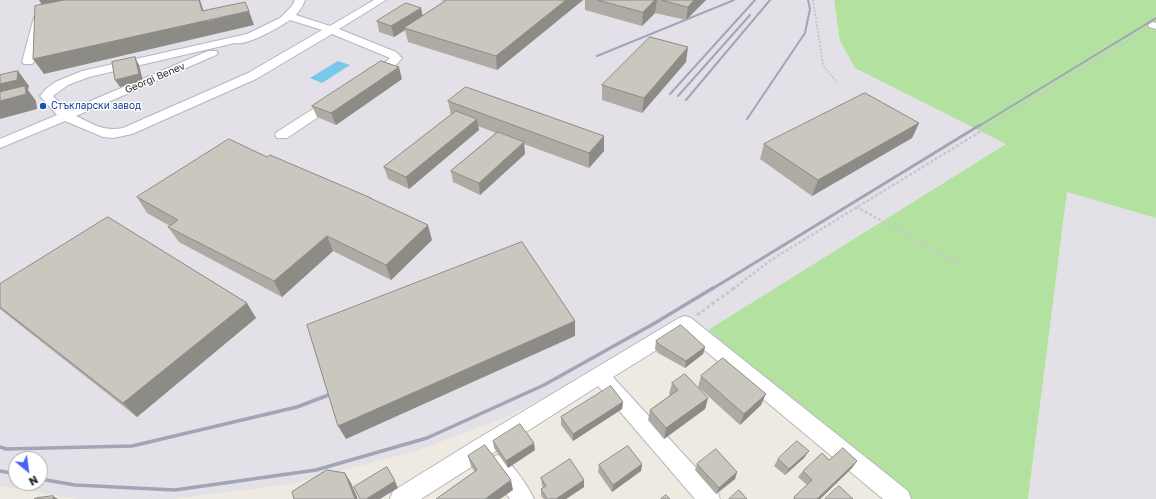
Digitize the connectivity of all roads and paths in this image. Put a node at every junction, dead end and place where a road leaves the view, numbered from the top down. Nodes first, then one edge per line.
1 (300, 0) edge
2 (381, 0) edge
3 (813, 0) edge
4 (46, 13) edge
5 (289, 16) junction
6 (1154, 25) edge
7 (330, 29) junction
8 (248, 38) junction
9 (28, 62) dead end
10 (837, 83) dead end
11 (361, 84) edge
12 (342, 96) edge
13 (65, 116) junction
14 (282, 135) dead end
15 (0, 144) edge
16 (856, 207) junction
17 (965, 268) dead end
18 (685, 323) junction
19 (600, 375) junction
20 (484, 446) junction
21 (401, 499) edge
22 (523, 499) edge
23 (709, 499) edge
24 (900, 499) edge

1 - 5 street, Georgi Benev
2 - 7 street
3 - 10 path
4 - 9 street
5 - 7 street
5 - 8 street, Georgi Benev
6 - 16 path
7 - 11 street
7 - 13 street
8 - 13 street, Georgi Benev
8 - 13 street
12 - 14 street
13 - 15 street, Georgi Benev
16 - 17 path
16 - 18 path
18 - 19 street
18 - 24 street
19 - 20 street
19 - 23 street
20 - 21 street
20 - 22 street

